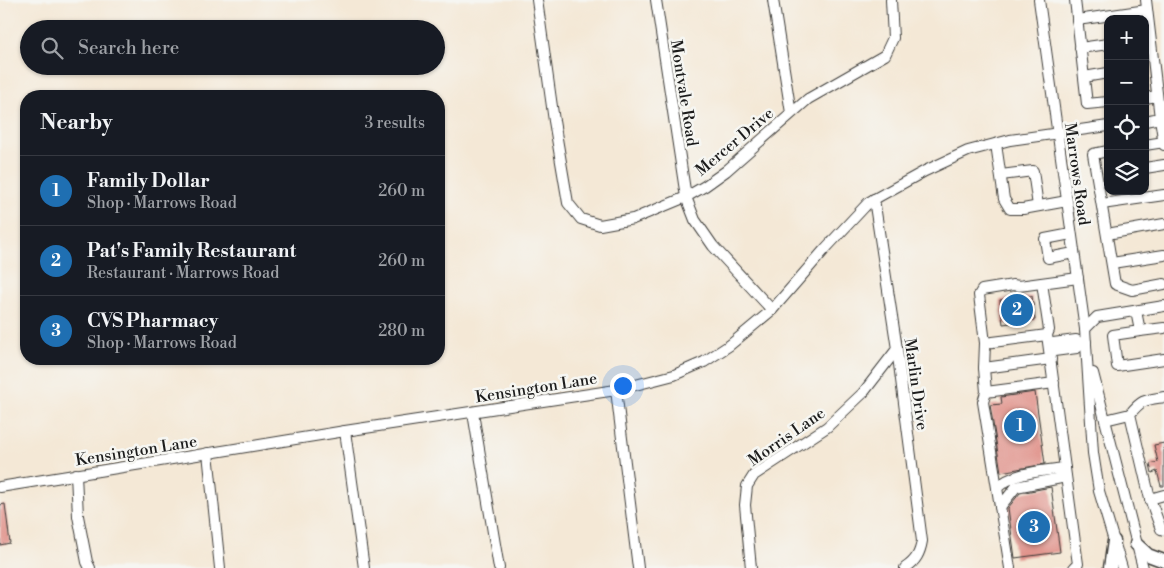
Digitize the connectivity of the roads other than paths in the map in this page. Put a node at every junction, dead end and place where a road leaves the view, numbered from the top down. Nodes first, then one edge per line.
1 (538, 0) edge
2 (656, 0) edge
3 (773, 0) edge
4 (891, 0) edge
5 (1040, 0) edge
6 (1075, 0) edge
7 (1147, 3) edge
8 (1077, 20) junction
9 (1104, 45) edge
10 (1080, 48) junction
11 (1149, 54) edge
12 (1150, 68) edge
13 (1104, 74) edge
14 (1084, 77) junction
15 (1157, 96) junction
16 (1149, 97) edge
17 (1104, 102) edge
18 (791, 113) junction
19 (1160, 118) junction
20 (1149, 120) edge
21 (1104, 127) edge
22 (1058, 134) junction
23 (1164, 143) edge
24 (996, 144) junction
25 (1149, 145) edge
26 (1104, 153) edge
27 (1164, 165) edge
28 (1149, 167) edge
29 (1001, 174) junction
30 (1104, 175) edge
31 (1097, 176) junction
32 (1164, 195) edge
33 (686, 197) junction
34 (874, 199) junction
35 (1067, 201) junction
36 (1102, 204) junction
37 (1038, 206) junction
38 (1164, 224) edge
39 (1072, 234) junction
40 (1107, 234) junction
41 (1074, 254) junction
42 (1164, 255) edge
43 (1112, 263) junction
44 (1078, 278) junction
45 (1042, 283) junction
46 (1164, 284) edge
47 (1164, 306) edge
48 (772, 310) junction
49 (1136, 311) junction
50 (1164, 328) edge
51 (1085, 329) junction
52 (1140, 331) junction
53 (1047, 335) junction
54 (985, 343) junction
55 (1085, 346) junction
56 (1049, 347) junction
57 (897, 349) junction
58 (1051, 359) junction
59 (1164, 359) edge
60 (984, 368) junction
61 (1054, 383) junction
62 (616, 390) junction
63 (986, 392) junction
64 (1164, 397) edge
65 (473, 413) junction
66 (1130, 414) junction
67 (1105, 420) junction
68 (345, 431) junction
69 (208, 453) junction
70 (1065, 472) junction
71 (76, 474) junction
72 (0, 487) edge
73 (997, 488) junction
74 (1164, 495) edge
75 (1150, 499) junction
76 (1000, 507) junction
77 (1164, 530) edge
78 (1114, 540) junction
79 (1136, 544) junction
80 (1164, 561) edge
81 (90, 568) edge
82 (220, 568) edge
83 (364, 568) edge
84 (499, 568) edge
85 (638, 568) edge
86 (751, 568) edge
87 (906, 568) edge
88 (1010, 568) edge
89 (1074, 568) edge
90 (1110, 568) edge
91 (1122, 568) edge
92 (1143, 568) edge

1 - 33 street, Mercer Drive
2 - 33 street, Montvale Road
3 - 18 street
4 - 18 street, Mercer Drive
5 - 22 street, Marrows Road
6 - 8 street
7 - 8 street
8 - 10 street
9 - 10 street
10 - 14 street
11 - 12 street
12 - 15 street
13 - 14 street
14 - 17 street
15 - 16 street
15 - 19 street
18 - 33 street, Mercer Drive
19 - 20 street
19 - 23 street
21 - 22 street, Kensington Lane
22 - 24 street, Kensington Lane
22 - 35 street, Marrows Road
23 - 25 street
24 - 29 street
24 - 34 street, Kensington Lane
26 - 31 street
27 - 28 street
29 - 37 street
29 - 37 street
30 - 31 street
31 - 36 street
32 - 36 street
33 - 48 street, Montvale Road
34 - 48 street, Kensington Lane
34 - 57 street, Marlin Drive
35 - 37 street
35 - 39 street, Marrows Road
36 - 40 street
38 - 40 street
39 - 41 street, Marrows Road
39 - 41 street
40 - 43 street
41 - 44 street, Marrows Road
42 - 43 street
43 - 46 street
44 - 45 street
44 - 51 street, Marrows Road
45 - 53 street
45 - 54 street
47 - 49 street
48 - 62 street, Kensington Lane
49 - 51 street
49 - 52 street
50 - 52 street
51 - 55 street, Marrows Road
52 - 59 street
53 - 54 street
53 - 56 street
54 - 60 street
55 - 56 street
55 - 67 street, Marrows Road
55 - 78 street, Marrows Road
56 - 58 street
57 - 86 street, Morris Lane
57 - 87 street, Marlin Drive
58 - 60 street
58 - 61 street
60 - 63 street
61 - 63 street
61 - 70 street
62 - 65 street, Kensington Lane
62 - 85 street
63 - 73 street
64 - 66 street
65 - 68 street, Kensington Lane
65 - 84 street
66 - 67 street
66 - 75 street
67 - 79 street, Marrows Road
68 - 69 street, Kensington Lane
68 - 83 street
69 - 71 street, Kensington Lane
69 - 82 street
70 - 73 street
70 - 76 street
70 - 89 street
71 - 72 street, Kensington Lane
71 - 81 street
73 - 76 street
74 - 75 street
75 - 77 street
76 - 88 street
78 - 90 main road
78 - 91 street, Marrows Road
79 - 80 main road
79 - 92 street, Marrows Road

